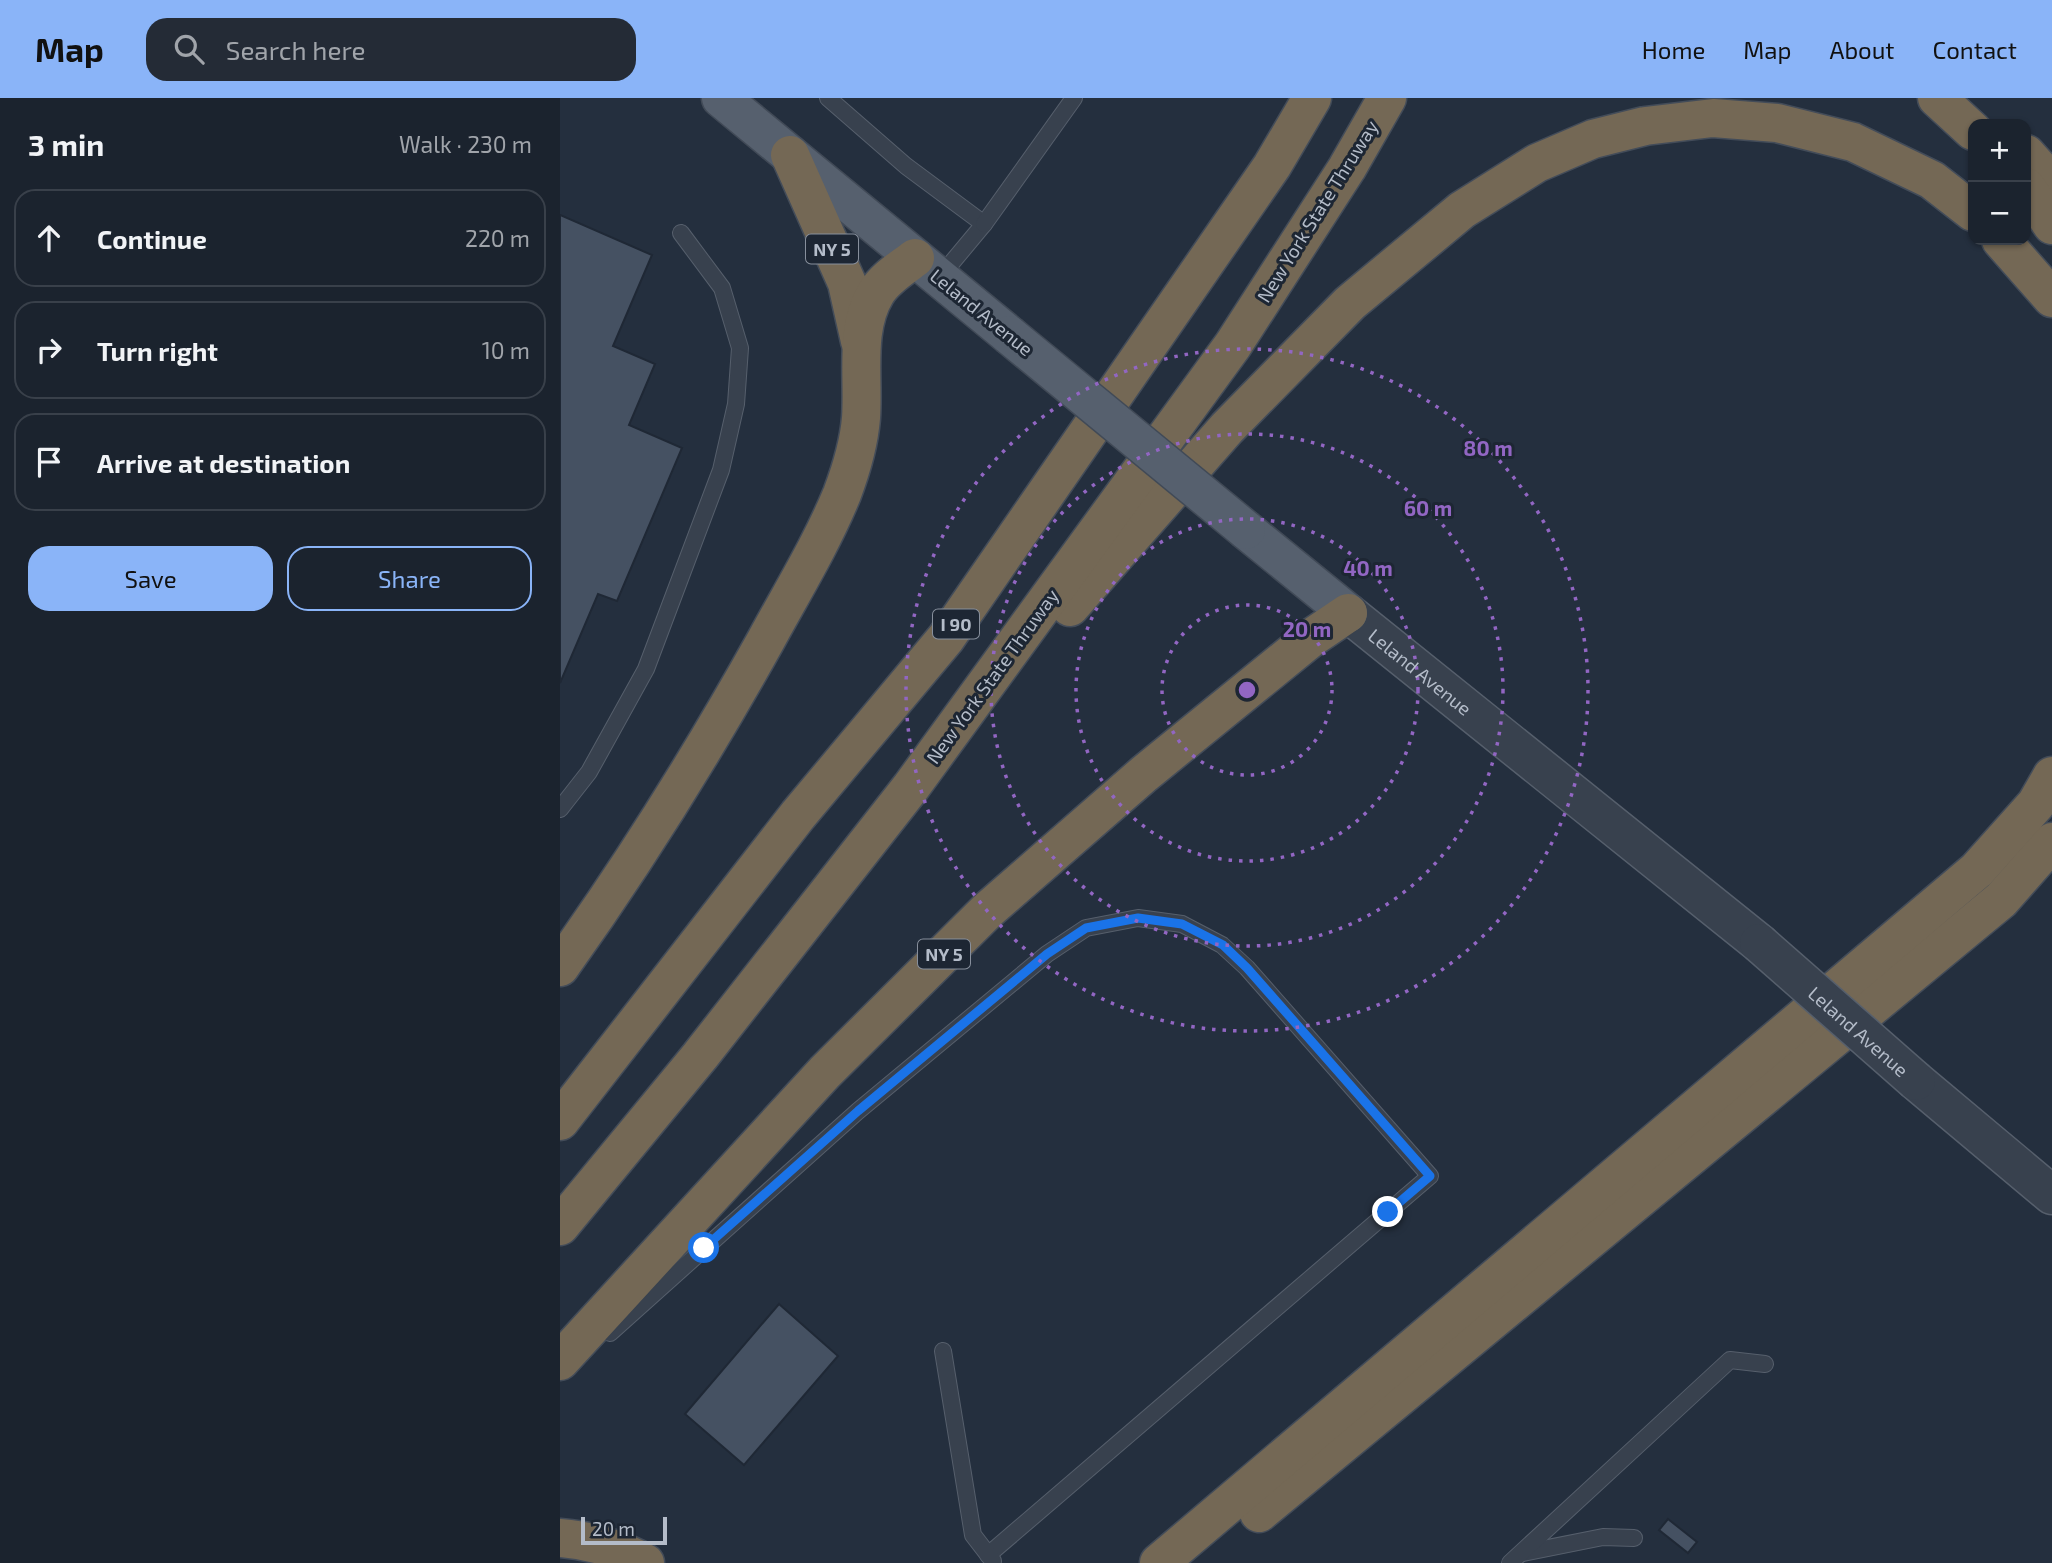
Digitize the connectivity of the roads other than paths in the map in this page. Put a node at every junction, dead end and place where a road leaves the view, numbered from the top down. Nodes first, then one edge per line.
1 (721, 98) edge
2 (828, 98) edge
3 (1074, 98) edge
4 (1312, 98) edge
5 (1387, 98) edge
6 (1937, 98) edge
7 (1970, 98) edge
8 (1994, 119) edge
9 (1968, 126) edge
10 (790, 156) junction
11 (2031, 160) edge
12 (2052, 183) edge
13 (2031, 194) edge
14 (1968, 208) edge
15 (984, 225) junction
16 (2052, 225) edge
17 (681, 233) dead end
18 (2005, 245) edge
19 (927, 268) junction
20 (2052, 298) edge
21 (862, 346) junction
22 (1348, 613) junction
23 (2052, 776) edge
24 (911, 787) junction
25 (560, 809) edge
26 (2052, 842) edge
27 (560, 967) edge
28 (560, 1121) edge
29 (2052, 1195) edge
30 (560, 1226) edge
31 (943, 1351) dead end
32 (582, 1353) edge
33 (1765, 1364) dead end
34 (560, 1380) edge
35 (560, 1538) edge
36 (1634, 1538) dead end
37 (1516, 1558) edge
38 (991, 1559) edge
39 (645, 1563) edge
40 (1159, 1563) edge
41 (1198, 1563) edge

1 - 10 main road, Leland Avenue / NY 5
2 - 15 lane
3 - 15 lane
4 - 28 highway, I 90
5 - 24 highway, New York State Thruway
6 - 9 highway
7 - 8 highway
10 - 19 main road, Leland Avenue / NY 5
10 - 21 highway, NY 5
11 - 12 highway
13 - 16 highway
14 - 24 highway
15 - 19 lane
17 - 25 lane
18 - 20 highway
19 - 21 highway
19 - 22 main road, Leland Avenue / NY 5, bridge
21 - 27 highway, NY 5
22 - 29 street, Leland Avenue, bridge
22 - 32 highway, NY 5
23 - 40 highway
24 - 30 highway, New York State Thruway
26 - 41 highway
31 - 38 lane
32 - 34 lane
32 - 38 lane
33 - 37 lane
35 - 39 highway
36 - 37 lane

